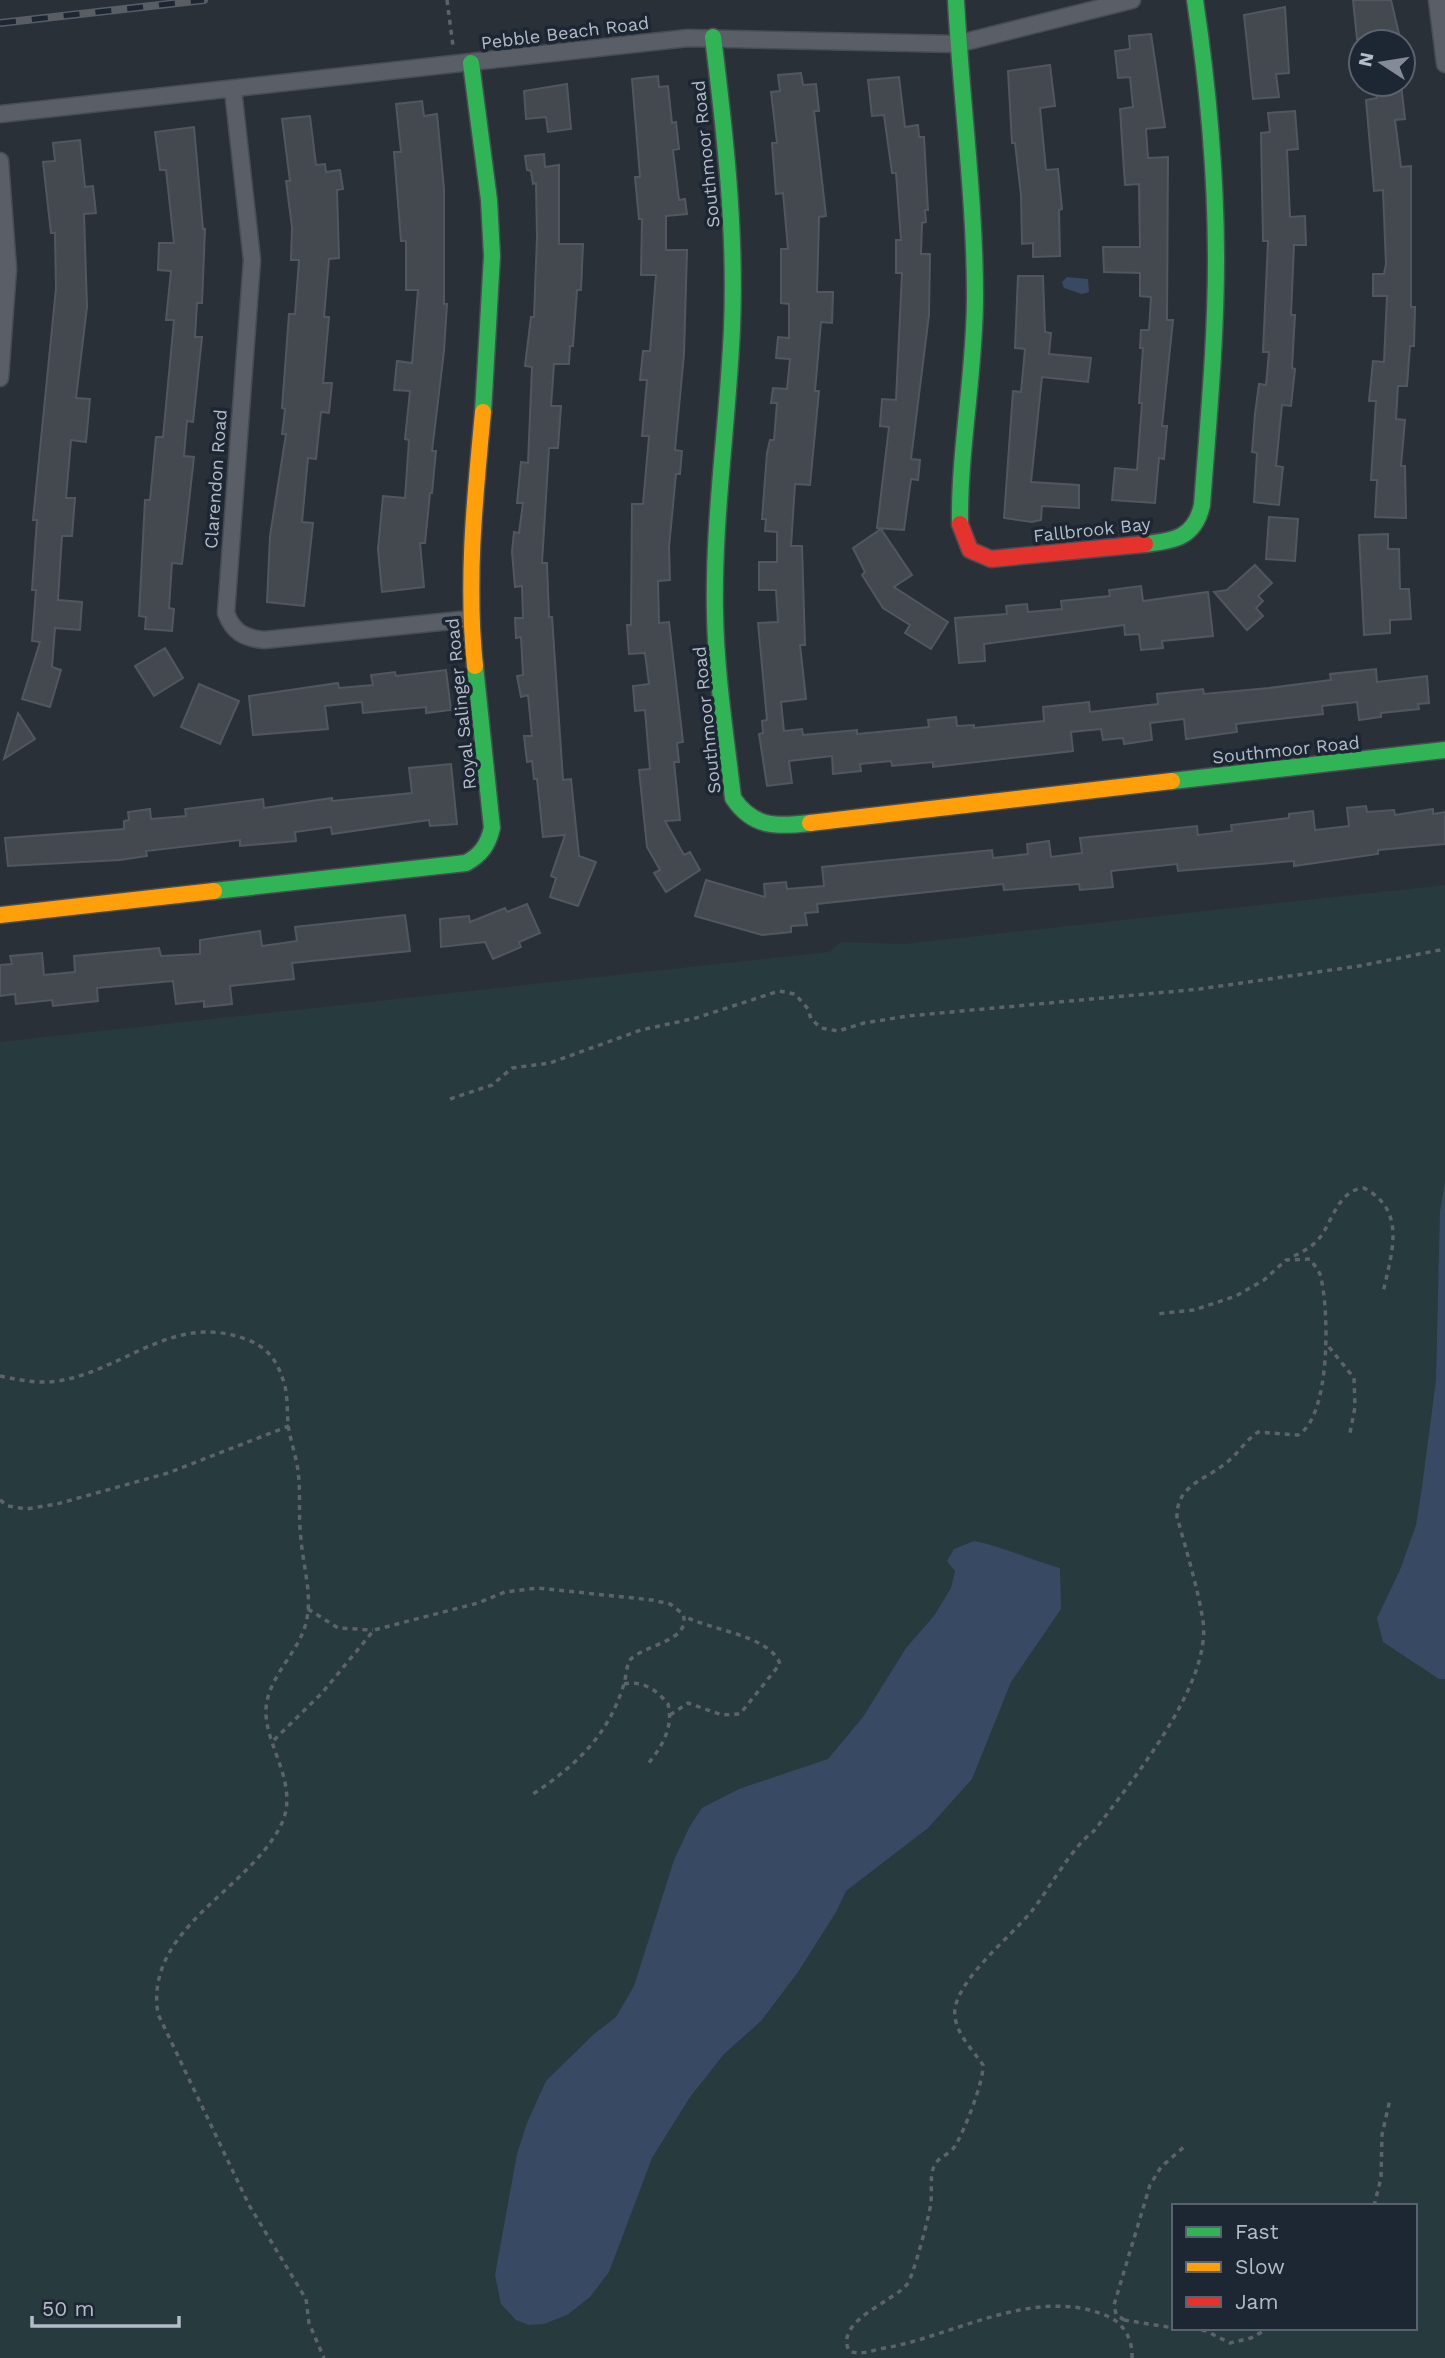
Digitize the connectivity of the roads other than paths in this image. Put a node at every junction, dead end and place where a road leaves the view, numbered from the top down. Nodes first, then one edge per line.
1 (956, 0) edge
2 (1132, 0) edge
3 (1195, 0) edge
4 (1437, 0) edge
5 (713, 37) junction
6 (957, 44) junction
7 (471, 63) junction
8 (1445, 64) edge
9 (233, 90) junction
10 (0, 114) edge
11 (0, 161) edge
12 (0, 378) edge
13 (470, 619) junction
14 (1445, 750) edge
15 (0, 915) edge

1 - 6 street
2 - 6 street, Pebble Beach Road
3 - 6 street, Fallbrook Bay
4 - 8 street
5 - 6 street, Pebble Beach Road
5 - 7 street, Pebble Beach Road
5 - 14 street, Southmoor Road
7 - 9 street, Pebble Beach Road
7 - 13 street, Royal Salinger Road
9 - 10 street, Pebble Beach Road
9 - 13 street, Clarendon Road
11 - 12 street
13 - 15 street, Royal Salinger Road

